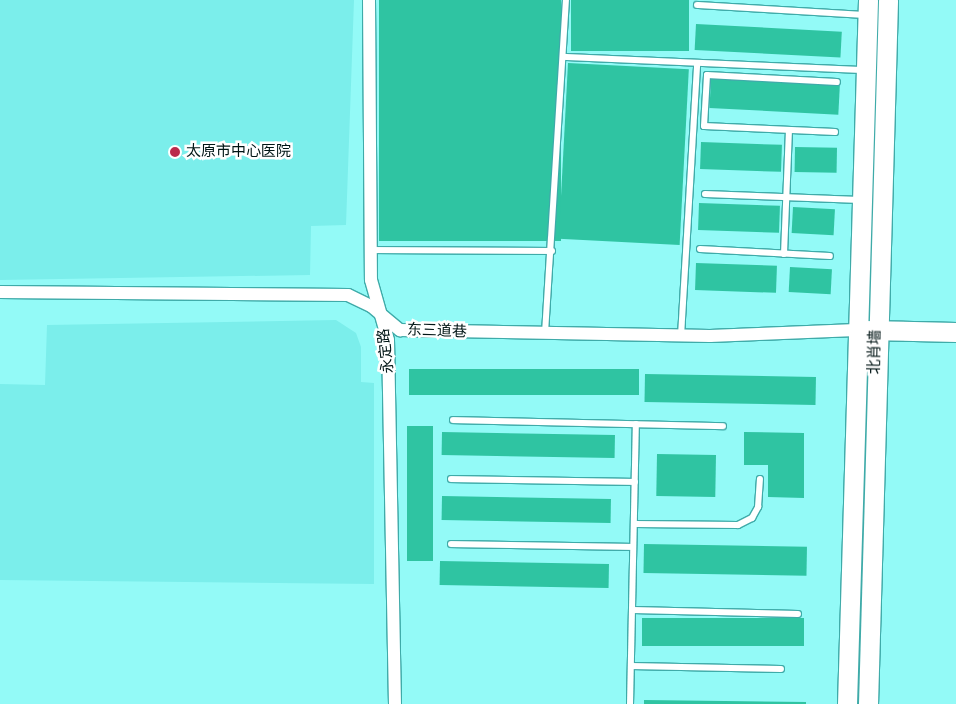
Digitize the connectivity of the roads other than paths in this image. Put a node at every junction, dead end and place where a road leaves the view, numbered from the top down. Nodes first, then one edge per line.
1 (369, 0) edge
2 (566, 0) edge
3 (888, 0) edge
4 (697, 5) dead end
5 (868, 8) edge
6 (564, 57) junction
7 (697, 64) junction
8 (865, 70) junction
9 (837, 82) dead end
10 (789, 130) junction
11 (835, 132) dead end
12 (705, 194) dead end
13 (786, 197) junction
14 (860, 200) junction
15 (700, 249) dead end
16 (371, 250) junction
17 (552, 251) junction
18 (784, 254) junction
19 (830, 256) dead end
20 (0, 292) edge
21 (382, 316) junction
22 (856, 330) junction
23 (875, 330) junction
24 (956, 332) edge
25 (545, 333) junction
26 (681, 336) junction
27 (453, 420) dead end
28 (636, 424) junction
29 (723, 426) dead end
30 (451, 479) dead end
31 (760, 479) dead end
32 (636, 482) junction
33 (634, 524) junction
34 (451, 544) dead end
35 (633, 548) junction
36 (632, 610) junction
37 (798, 614) dead end
38 (631, 666) junction
39 (781, 669) dead end
40 (395, 704) edge
41 (630, 704) edge
42 (847, 704) edge
43 (868, 704) edge

1 - 16 street, 永定路
2 - 6 lane
3 - 23 street, 北肖墙
4 - 5 lane
5 - 8 street
6 - 7 lane
6 - 17 lane
7 - 8 lane
7 - 26 lane
8 - 14 street
9 - 10 lane
10 - 11 lane
10 - 13 lane
12 - 13 lane
13 - 14 lane
13 - 18 lane
14 - 22 street
15 - 18 lane
16 - 17 lane
16 - 21 street, 永定路
17 - 25 lane
18 - 19 lane
20 - 21 street, 东三道巷
21 - 25 street, 东三道巷
21 - 40 street, 永定路
22 - 23 street
22 - 26 street, 东三道巷
22 - 42 street
23 - 24 street
23 - 43 street, 北肖墙
25 - 26 street, 东三道巷
27 - 28 lane
28 - 29 lane
28 - 32 lane
30 - 32 lane
31 - 33 lane
32 - 33 lane
33 - 35 lane
34 - 35 lane
35 - 36 lane
36 - 37 lane
36 - 38 lane
38 - 39 lane
38 - 41 lane

